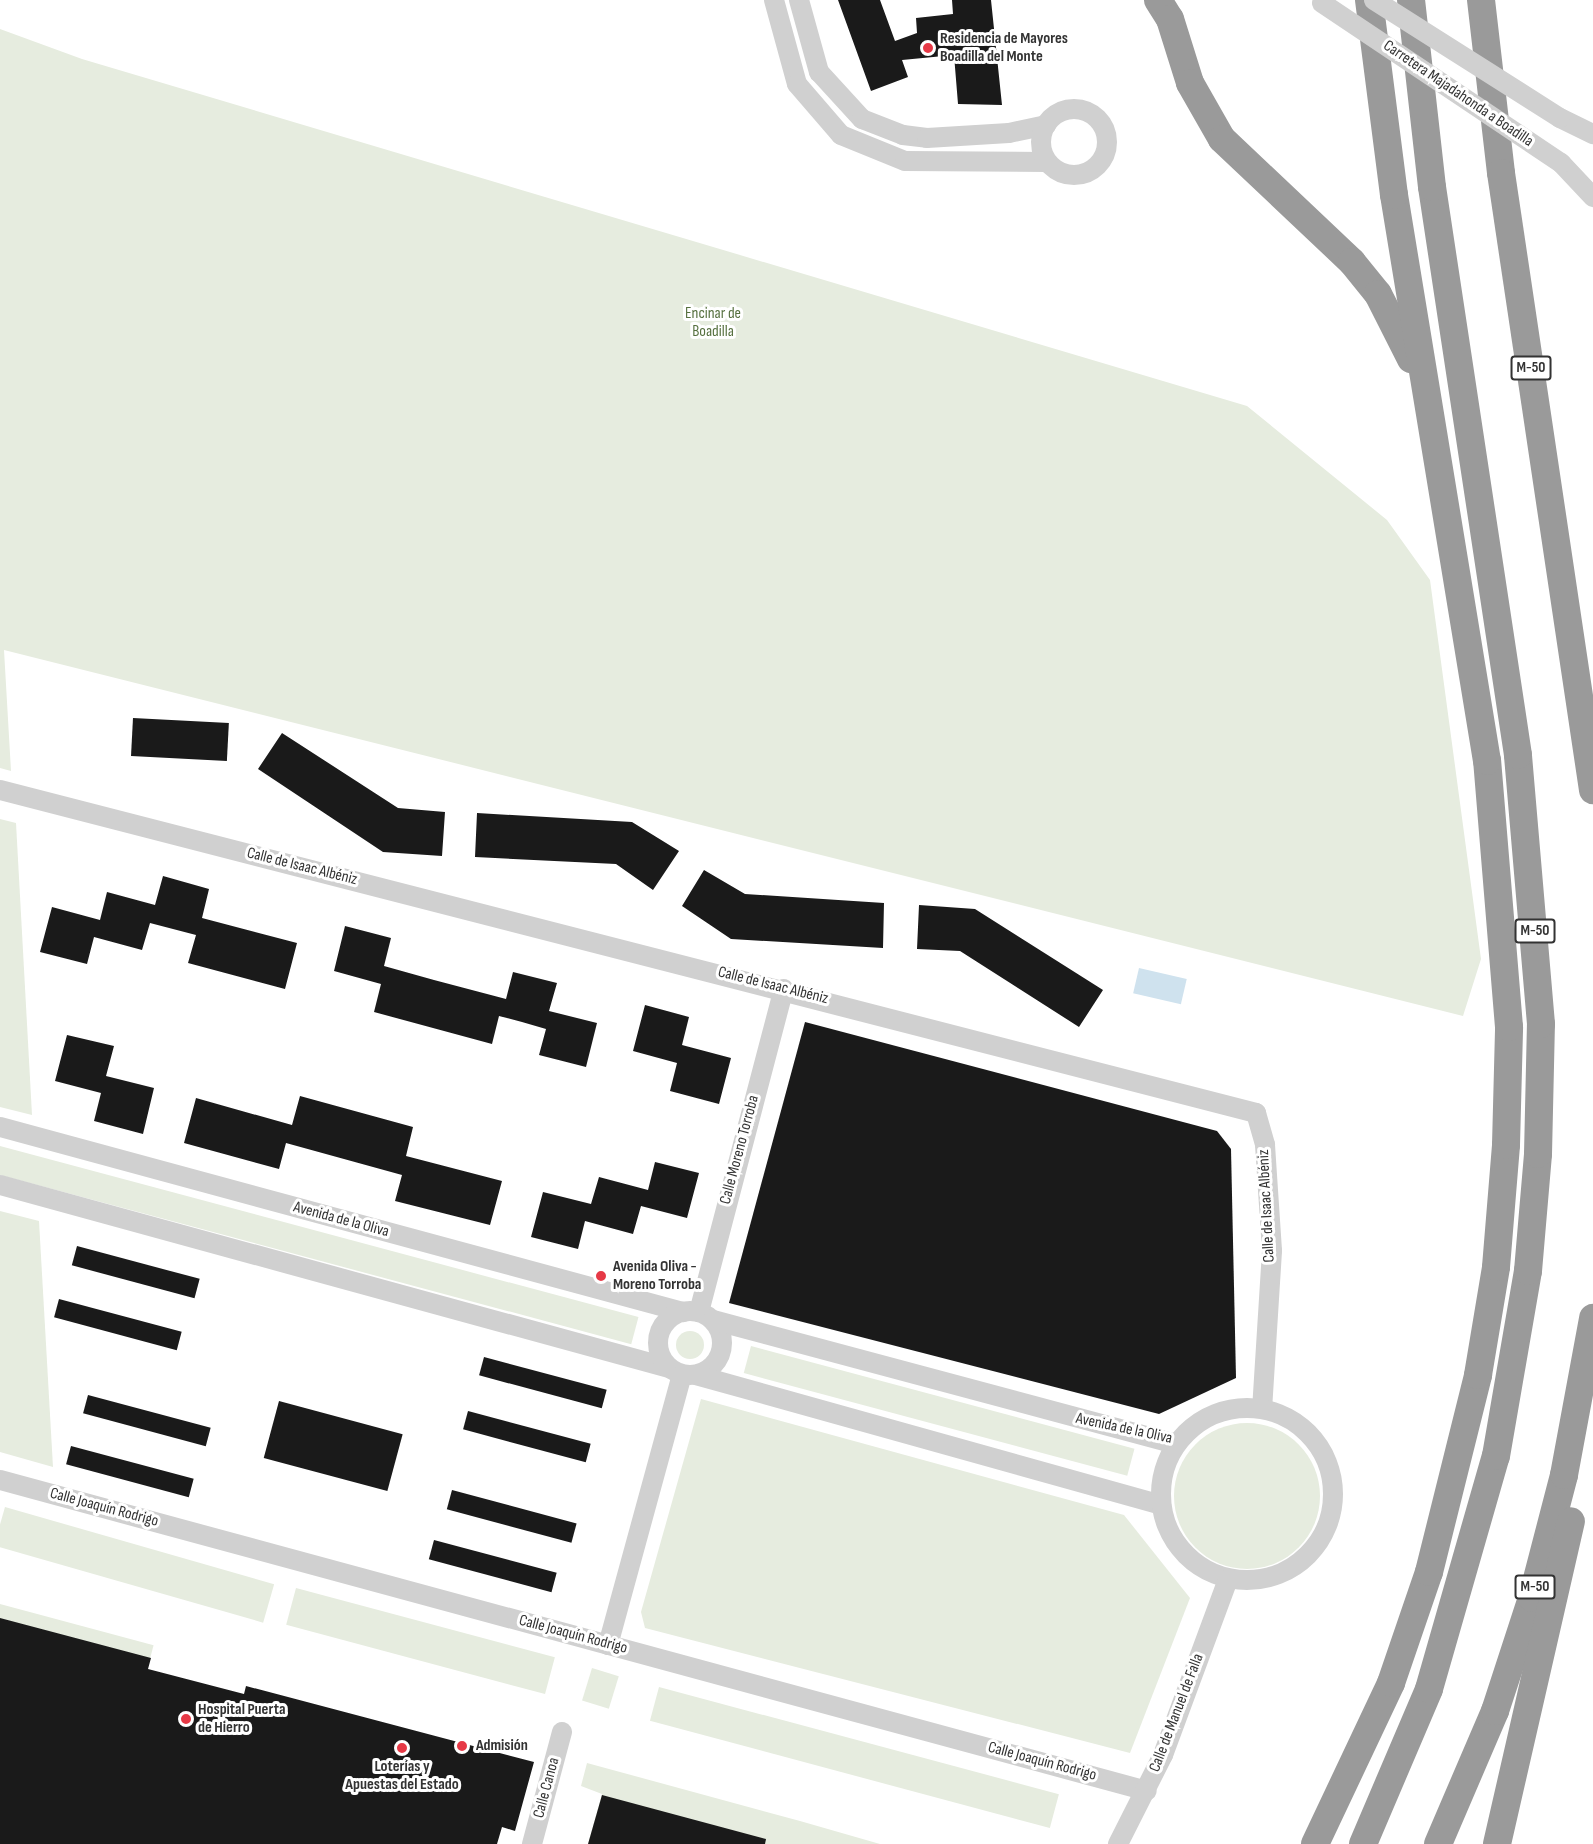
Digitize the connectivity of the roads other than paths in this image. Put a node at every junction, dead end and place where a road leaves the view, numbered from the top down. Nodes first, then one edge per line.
1 (774, 0) edge
2 (798, 0) edge
3 (1158, 0) edge
4 (1369, 0) edge
5 (1374, 0) edge
6 (1411, 0) edge
7 (1481, 0) edge
8 (1319, 2) edge
9 (1046, 125) junction
10 (1593, 134) edge
11 (1047, 162) junction
12 (1593, 197) edge
13 (1436, 441) junction
14 (1590, 746) edge
15 (0, 790) edge
16 (1593, 790) edge
17 (784, 989) junction
18 (0, 1127) edge
19 (0, 1185) edge
20 (698, 1314) junction
21 (1593, 1318) edge
22 (682, 1373) junction
23 (1593, 1399) edge
24 (1262, 1409) junction
25 (1176, 1444) junction
26 (0, 1480) edge
27 (1161, 1505) junction
28 (1228, 1579) junction
29 (608, 1645) junction
30 (1147, 1791) junction
31 (532, 1844) edge
32 (539, 1844) edge
33 (1118, 1844) edge
34 (1316, 1844) edge
35 (1363, 1844) edge
36 (1438, 1844) edge
37 (1497, 1844) edge

1 - 11 street
2 - 9 street
3 - 13 highway
4 - 13 highway
5 - 10 street, Carretera Majadahonda a Boadilla, bridge
6 - 35 highway, M-50
7 - 14 highway, M-50
8 - 12 street, Carretera Majadahonda a Boadilla, bridge
9 - 11 street
9 - 11 street
13 - 34 highway
14 - 16 highway, M-50
15 - 17 street, Calle de Isaac Albéniz
17 - 20 street, Calle Moreno Torroba
17 - 24 street, Calle de Isaac Albéniz
18 - 20 street, Avenida de la Oliva
19 - 22 street
20 - 22 street
20 - 22 street
20 - 25 street, Avenida de la Oliva
21 - 36 highway, M-50
22 - 27 street
22 - 29 street
23 - 37 highway
24 - 25 street, Avenida de la Oliva
24 - 28 street, Avenida de la Oliva
25 - 27 street
26 - 29 street, Calle Joaquín Rodrigo
27 - 28 street
28 - 30 street, Calle de Manuel de Falla
29 - 30 street, Calle Joaquín Rodrigo
30 - 33 street, Calle de Manuel de Falla
31 - 32 street, Calle Canoa

